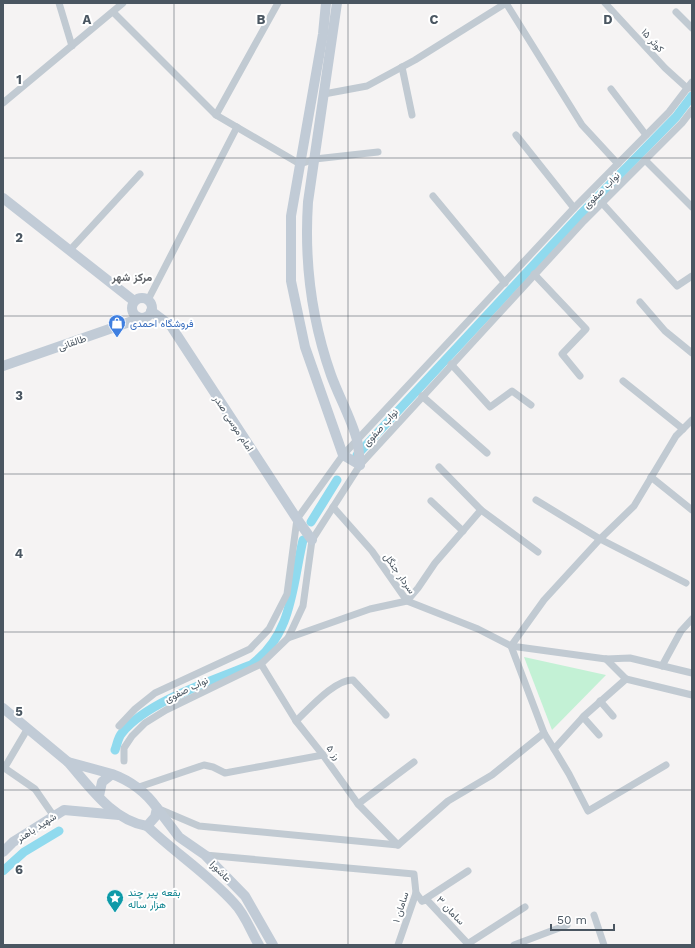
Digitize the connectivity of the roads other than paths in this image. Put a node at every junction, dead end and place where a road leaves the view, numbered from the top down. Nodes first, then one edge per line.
1 (59, 3) edge
2 (123, 3) edge
3 (278, 3) edge
4 (326, 3) edge
5 (338, 3) edge
6 (605, 3) edge
7 (113, 12) junction
8 (676, 12) dead end
9 (692, 28) edge
10 (72, 46) junction
11 (402, 67) junction
12 (690, 86) edge
13 (611, 89) dead end
14 (324, 94) junction
15 (3, 103) edge
16 (692, 110) edge
17 (216, 115) junction
18 (412, 115) dead end
19 (237, 127) junction
20 (516, 135) dead end
21 (646, 135) junction
22 (378, 152) dead end
23 (315, 159) junction
24 (645, 160) junction
25 (300, 164) junction
26 (618, 164) junction
27 (140, 174) dead end
28 (433, 196) dead end
29 (3, 198) edge
30 (602, 203) junction
31 (692, 207) edge
32 (574, 208) junction
33 (70, 250) junction
34 (534, 274) junction
35 (692, 276) edge
36 (504, 283) junction
37 (148, 300) junction
38 (134, 301) junction
39 (640, 302) dead end
40 (151, 311) junction
41 (141, 318) junction
42 (692, 353) edge
43 (451, 364) junction
44 (3, 366) edge
45 (580, 376) dead end
46 (623, 381) dead end
47 (422, 396) junction
48 (531, 405) dead end
49 (692, 420) edge
50 (683, 429) junction
51 (357, 440) junction
52 (486, 452) dead end
53 (343, 455) junction
54 (360, 465) junction
55 (438, 468) dead end
56 (651, 478) junction
57 (536, 500) dead end
58 (431, 501) dead end
59 (333, 507) junction
60 (480, 510) junction
61 (692, 510) edge
62 (297, 519) junction
63 (463, 531) junction
64 (600, 539) junction
65 (312, 540) junction
66 (538, 552) dead end
67 (686, 583) dead end
68 (407, 601) junction
69 (692, 619) edge
70 (288, 638) junction
71 (511, 646) junction
72 (606, 659) junction
73 (261, 664) junction
74 (662, 666) junction
75 (692, 673) edge
76 (626, 679) junction
77 (692, 695) edge
78 (600, 701) junction
79 (3, 708) edge
80 (386, 716) dead end
81 (613, 716) dead end
82 (583, 717) junction
83 (296, 720) junction
84 (119, 726) dead end
85 (28, 728) junction
86 (544, 733) junction
87 (599, 735) dead end
88 (554, 750) junction
89 (324, 755) junction
90 (124, 760) dead end
91 (68, 762) junction
92 (414, 762) dead end
93 (666, 765) dead end
94 (4, 767) edge
95 (112, 774) junction
96 (139, 787) junction
97 (99, 796) junction
98 (358, 804) junction
99 (157, 808) junction
100 (53, 815) junction
101 (119, 815) junction
102 (147, 826) junction
103 (398, 845) junction
104 (3, 852) edge
105 (206, 856) junction
106 (196, 868) junction
107 (468, 871) dead end
108 (416, 893) junction
109 (422, 901) junction
110 (525, 906) dead end
111 (594, 915) dead end
112 (567, 925) dead end
113 (469, 944) edge
114 (259, 945) edge
115 (273, 945) edge
116 (398, 945) edge
117 (514, 945) edge
118 (604, 945) edge

1 - 10 street
2 - 7 street
3 - 17 street
4 - 25 street
5 - 14 street
6 - 12 street, کوثر ۱۵
7 - 10 street
7 - 17 street
8 - 9 street
10 - 15 street
11 - 14 street
11 - 18 street
11 - 26 street
12 - 21 street, نواب صفوی
13 - 21 street
14 - 23 street
16 - 24 street, نواب صفوی
17 - 19 street
19 - 25 street
19 - 37 street
20 - 32 street
21 - 26 street, نواب صفوی
22 - 23 street
23 - 25 street
23 - 51 street
24 - 30 street, نواب صفوی
24 - 31 street
25 - 53 street
26 - 32 street, نواب صفوی
27 - 33 street
28 - 36 street
29 - 33 street
30 - 34 street, نواب صفوی
30 - 35 street
32 - 36 street, نواب صفوی
33 - 38 street
34 - 43 street, نواب صفوی
34 - 45 street
36 - 51 street, نواب صفوی
37 - 38 street
37 - 40 street
38 - 41 street
39 - 42 street
40 - 41 street
40 - 62 street, امام موسی صدر
41 - 44 street, طالقانی
43 - 47 street, نواب صفوی
43 - 48 street
46 - 50 street
47 - 52 street
47 - 54 street, نواب صفوی
49 - 50 street
50 - 56 street
51 - 53 street, نواب صفوی
51 - 54 street
53 - 54 street
53 - 62 street, نواب صفوی
54 - 59 street, نواب صفوی
55 - 60 street
56 - 61 street
56 - 64 street
57 - 64 street
58 - 63 street
59 - 65 street, نواب صفوی
59 - 68 street, سردار جنگل
60 - 63 street
60 - 66 street
62 - 65 street, امام موسی صدر
62 - 84 street, نواب صفوی
63 - 68 street
64 - 67 street
64 - 71 street
65 - 70 street, نواب صفوی
68 - 70 street
68 - 71 street, سردار جنگل
69 - 74 street
70 - 73 street, نواب صفوی
71 - 72 street, سردار جنگل
71 - 86 street
72 - 74 street, سردار جنگل
72 - 76 street
73 - 83 street, رز ۵
73 - 90 street, نواب صفوی
74 - 75 street, سردار جنگل
76 - 77 street
76 - 78 street
78 - 81 street
78 - 82 street
79 - 85 street
80 - 83 street
82 - 87 street
82 - 88 street
83 - 89 street, رز ۵
85 - 91 street
85 - 94 street
86 - 88 street
86 - 103 street
88 - 93 street
89 - 96 street
89 - 98 street, رز ۵
91 - 95 street
91 - 97 street
92 - 98 street
94 - 100 street
95 - 96 street
95 - 97 street
96 - 99 street, عاشورا
97 - 101 street
98 - 103 street, رز ۵
99 - 102 street
99 - 103 street
99 - 105 street, عاشورا
100 - 101 street, شهید باهنر
100 - 104 street, شهید باهنر
101 - 102 street
102 - 106 street, عاشورا
105 - 106 street
105 - 108 street, سامان ۱
105 - 115 street, عاشورا
106 - 114 street, عاشورا
107 - 109 street
108 - 109 street, سامان ۳
108 - 116 street, سامان ۱
109 - 113 street, سامان ۳
110 - 113 street
111 - 118 street
112 - 117 street

